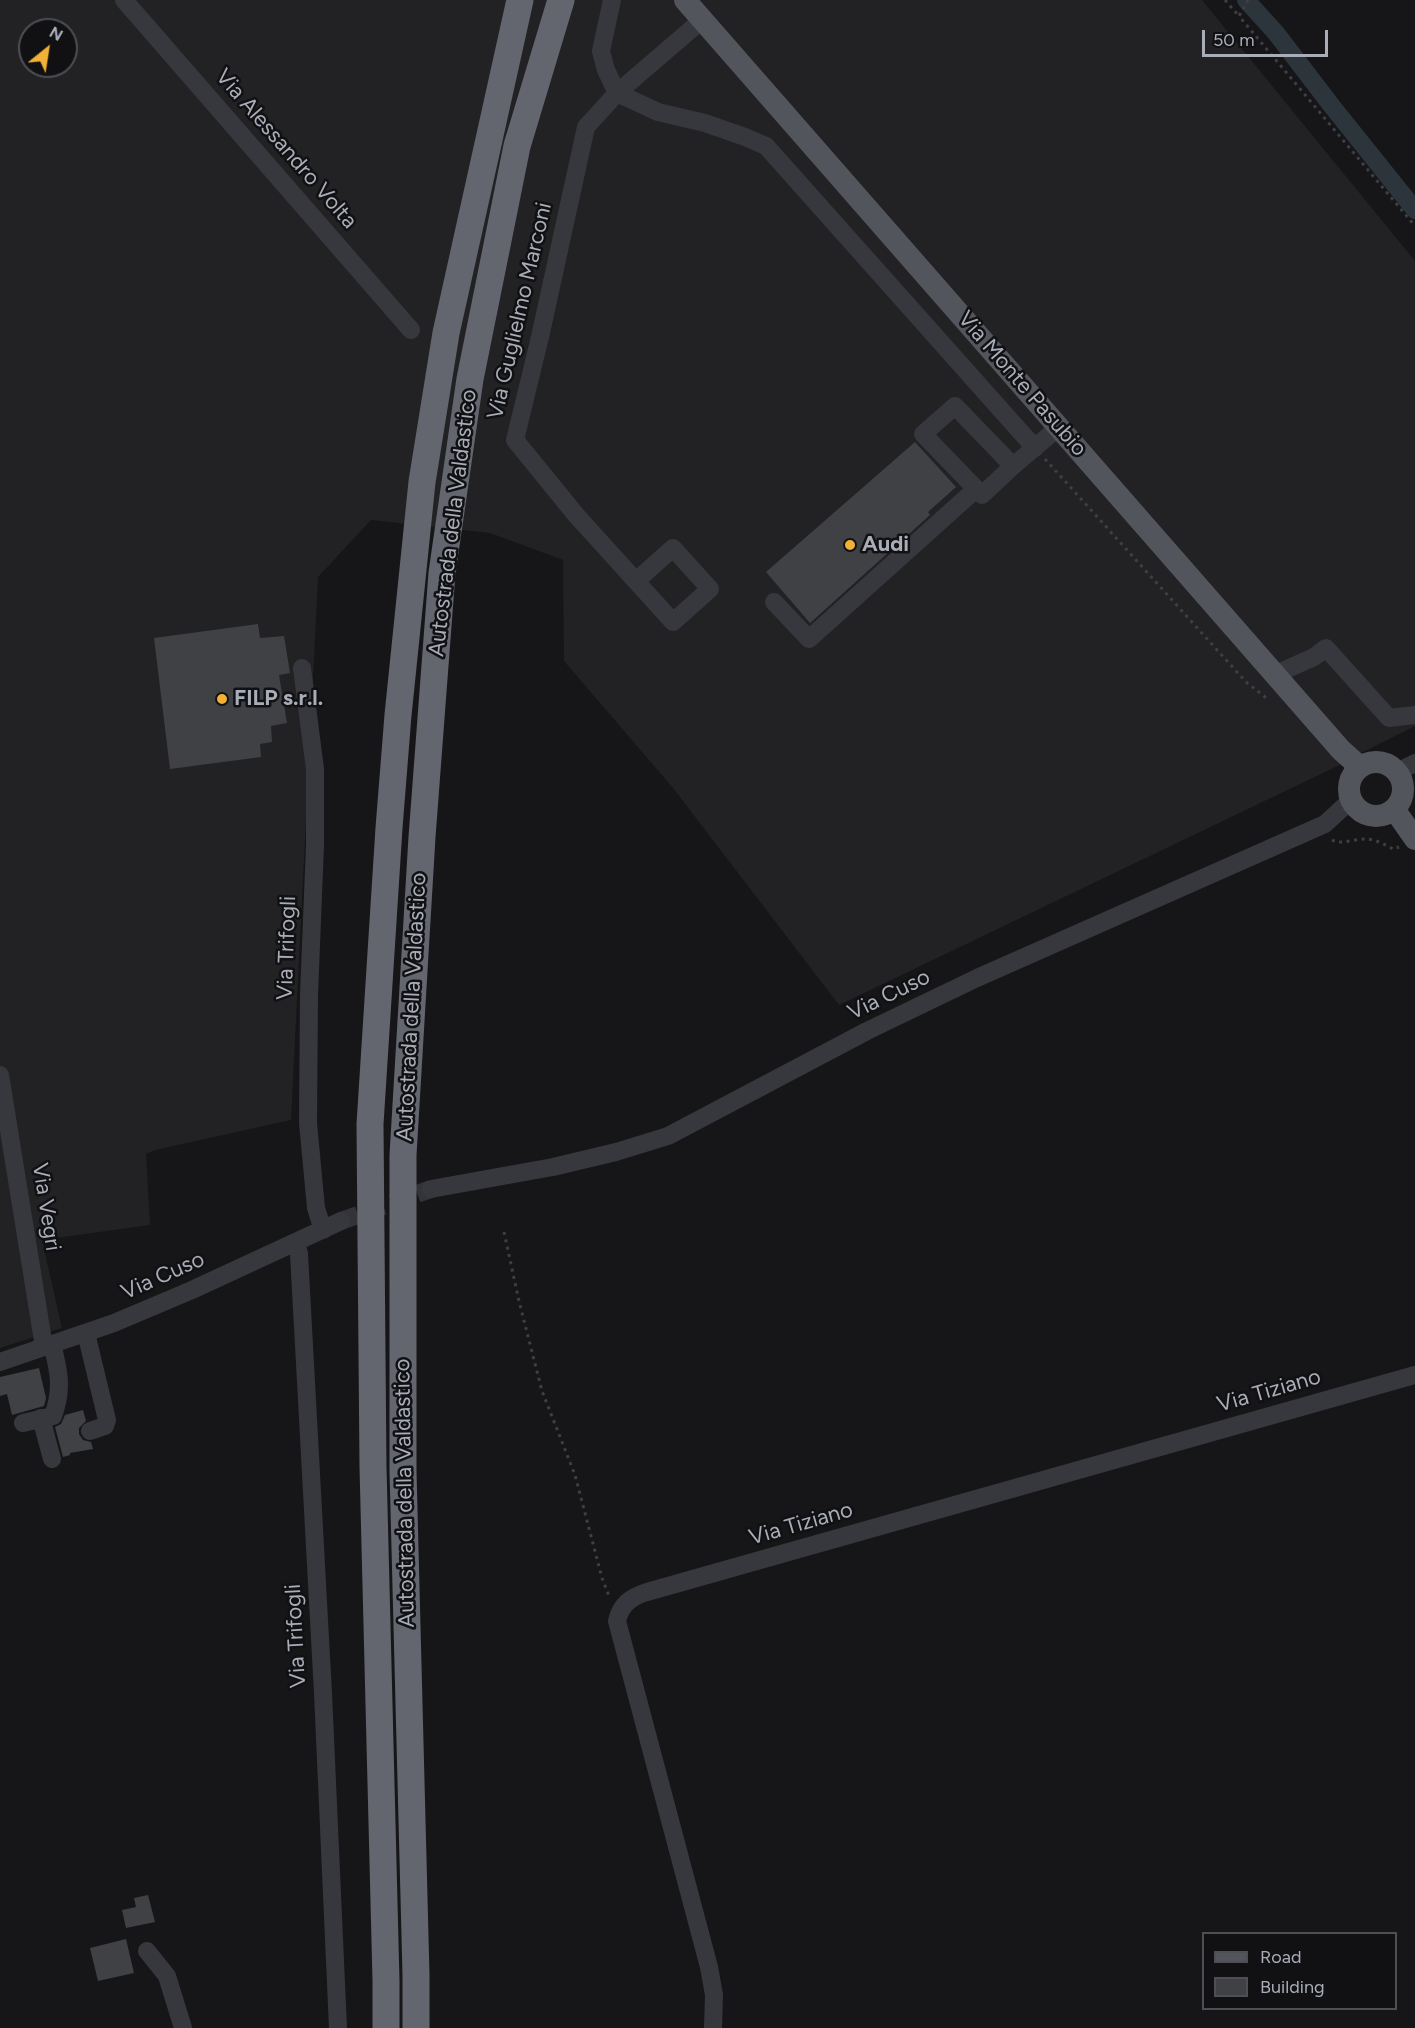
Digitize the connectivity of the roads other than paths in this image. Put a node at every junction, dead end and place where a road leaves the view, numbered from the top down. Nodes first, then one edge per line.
1 (124, 0) edge
2 (520, 0) edge
3 (561, 0) edge
4 (612, 0) edge
5 (686, 0) edge
6 (702, 20) junction
7 (617, 93) junction
8 (411, 330) dead end
9 (1059, 427) junction
10 (1035, 447) junction
11 (1012, 466) junction
12 (976, 489) junction
13 (636, 581) dead end
14 (774, 602) dead end
15 (302, 668) dead end
16 (1276, 675) junction
17 (1415, 715) edge
18 (1360, 767) junction
19 (1406, 767) edge
20 (1352, 799) junction
21 (1395, 809) junction
22 (1412, 836) edge
23 (0, 1075) edge
24 (431, 1189) tunnel mouth
25 (341, 1221) tunnel mouth
26 (323, 1230) junction
27 (296, 1242) junction
28 (86, 1333) junction
29 (48, 1346) junction
30 (0, 1362) edge
31 (1415, 1375) edge
32 (41, 1418) junction
33 (23, 1423) dead end
34 (90, 1431) dead end
35 (52, 1459) dead end
36 (147, 1951) dead end
37 (183, 2028) edge
38 (338, 2028) edge
39 (386, 2028) edge
40 (416, 2028) edge
41 (713, 2028) edge

1 - 8 street, Via Alessandro Volta
2 - 39 highway, Autostrada della Valdastico
3 - 40 highway, Autostrada della Valdastico
4 - 7 street
5 - 6 main road, Via Monte Pasubio
6 - 7 street, Via Guglielmo Marconi
6 - 9 main road, Via Monte Pasubio
7 - 10 street, Via Monte Pasubio
7 - 13 street, Via Guglielmo Marconi
9 - 10 street
9 - 16 main road, Via Monte Pasubio
10 - 11 street
11 - 12 street
11 - 12 street
12 - 14 street
15 - 26 street, Via Trifogli
16 - 17 street
16 - 18 main road, Via Monte Pasubio
18 - 19 main road
18 - 20 main road
19 - 21 main road
20 - 21 main road
20 - 24 street, Via Cuso
21 - 22 main road
23 - 29 street, Via Vegri
25 - 26 street, Via Cuso
26 - 27 street, Via Cuso
27 - 28 street, Via Cuso
27 - 38 street, Via Trifogli
28 - 29 street, Via Cuso
28 - 34 street
29 - 30 street, Via Cuso
29 - 32 street, Via Vegri
31 - 41 street, Via Tiziano
32 - 33 street
32 - 35 street
36 - 37 street

